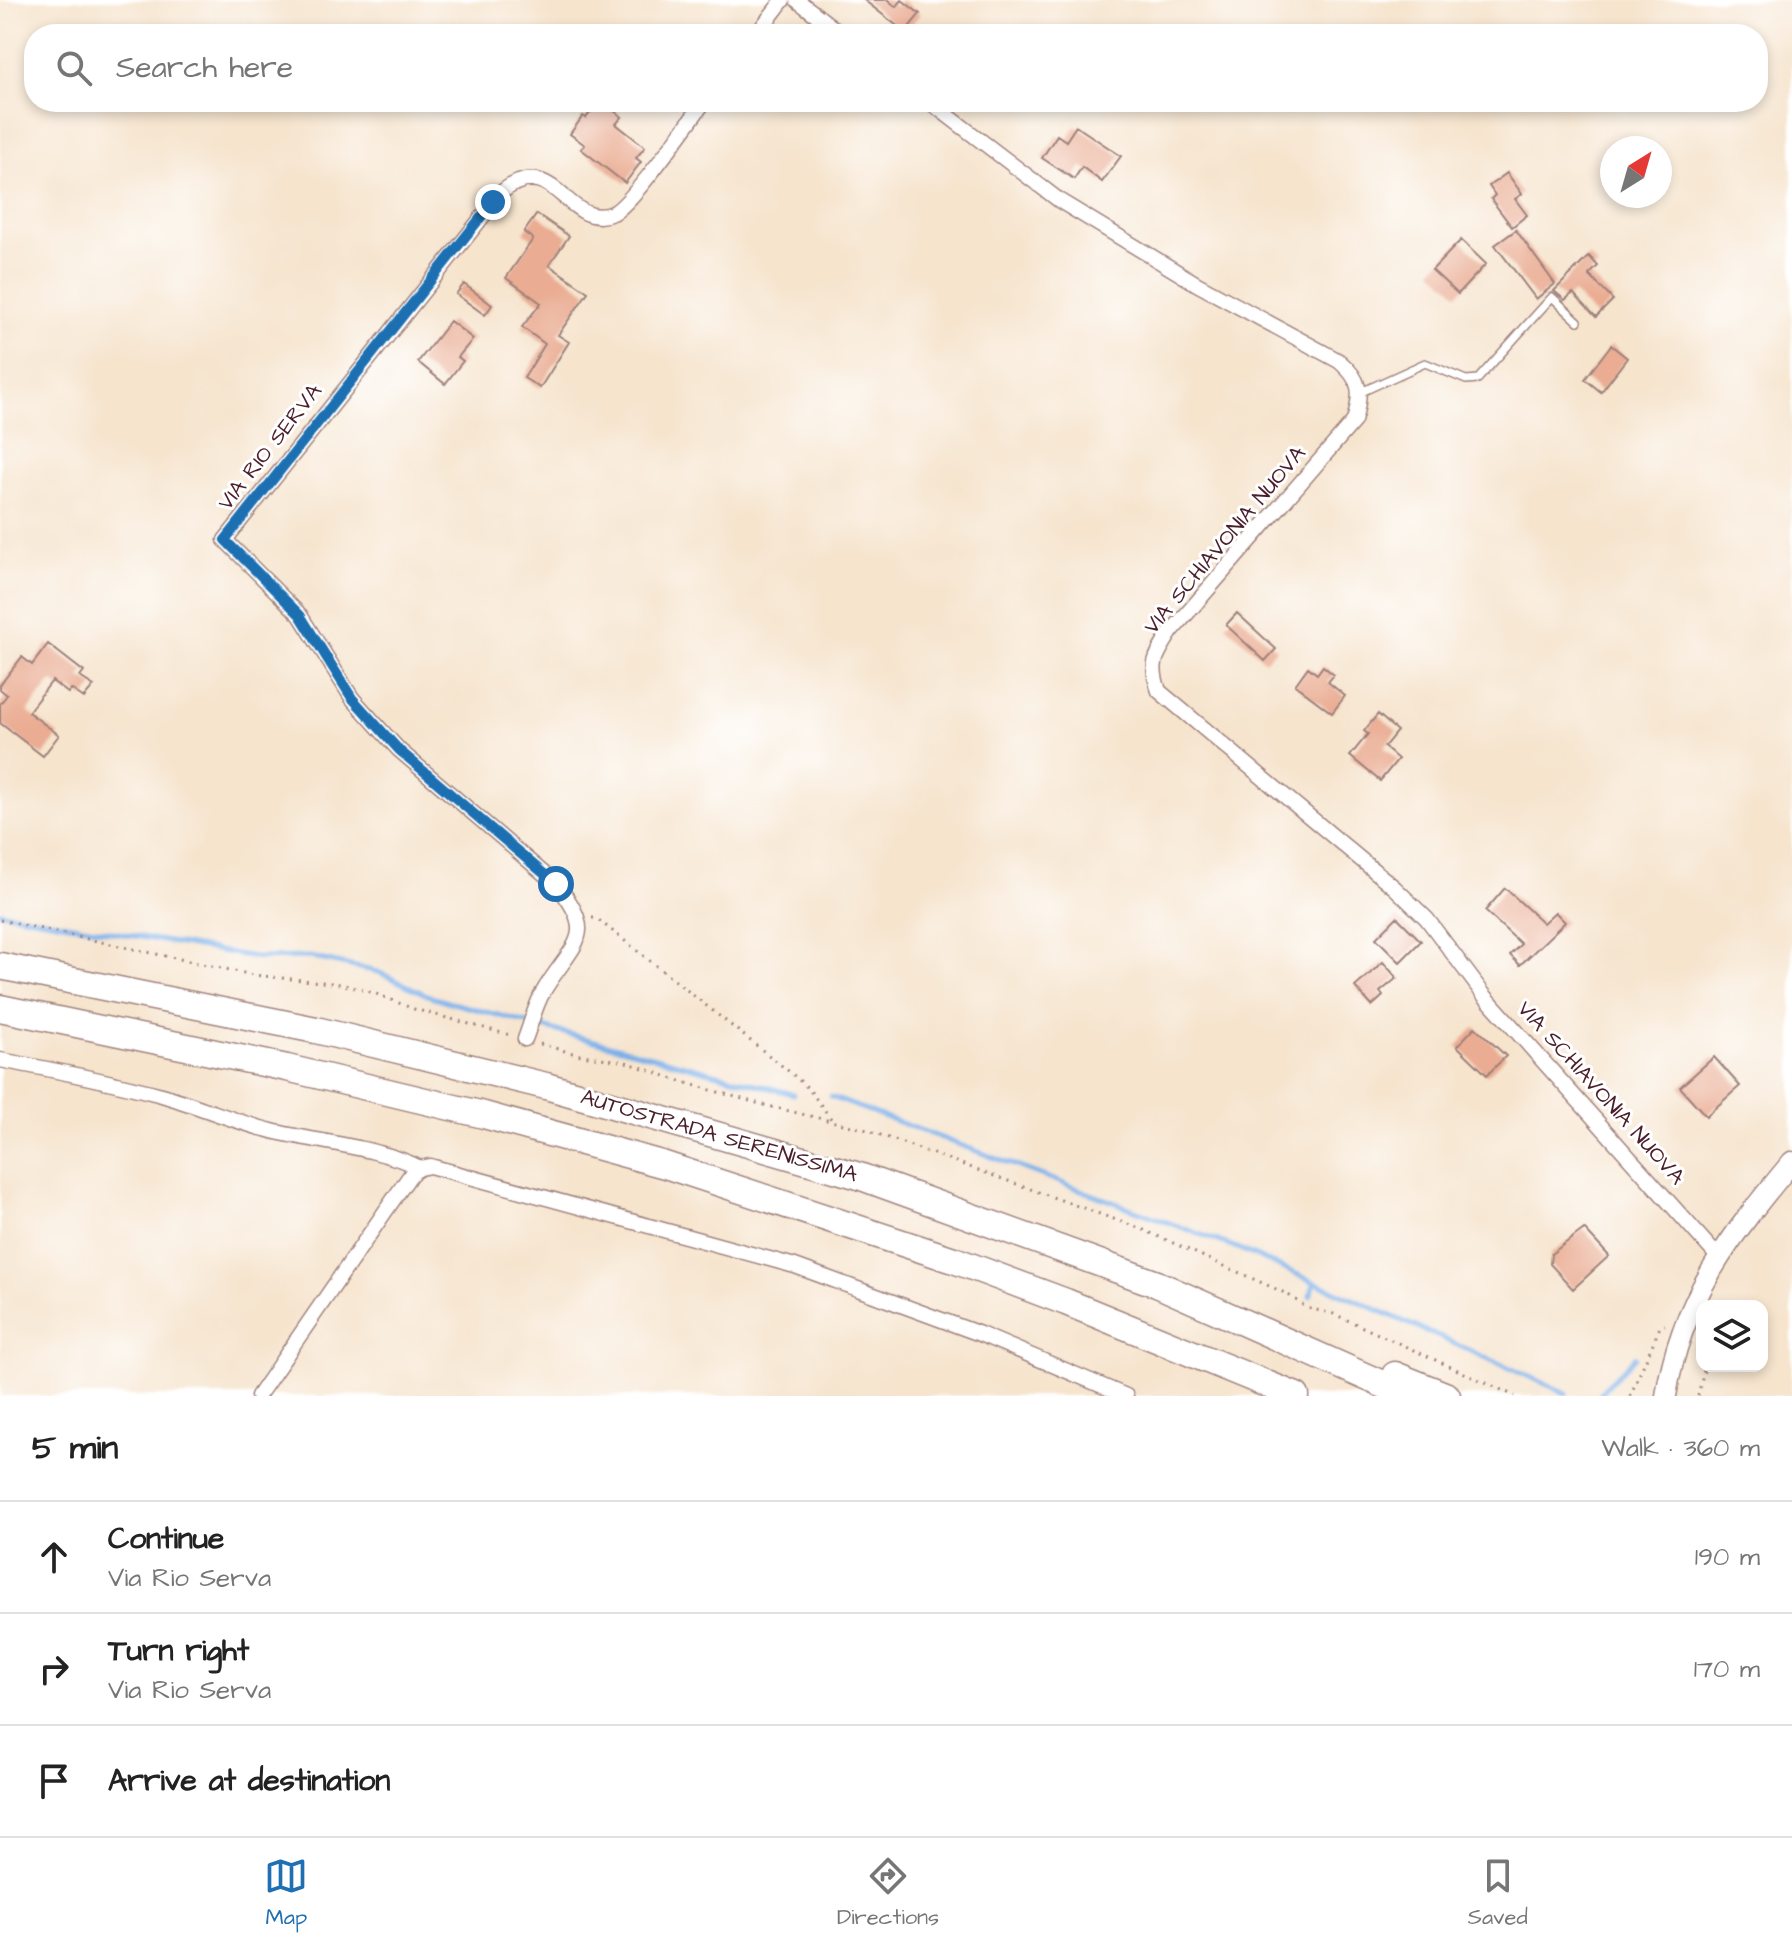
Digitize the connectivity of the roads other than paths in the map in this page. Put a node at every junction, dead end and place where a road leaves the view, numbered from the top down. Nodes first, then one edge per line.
1 (783, 0) edge
2 (797, 0) edge
3 (765, 24) edge
4 (828, 24) edge
5 (696, 112) edge
6 (943, 112) edge
7 (1578, 321) dead end
8 (1359, 393) junction
9 (0, 966) edge
10 (0, 1008) edge
11 (526, 1035) road end
12 (0, 1060) edge
13 (1792, 1162) edge
14 (420, 1168) junction
15 (1718, 1257) junction
16 (1332, 1360) junction
17 (258, 1396) edge
18 (1126, 1396) edge
19 (1296, 1396) edge
20 (1409, 1396) edge
21 (1447, 1396) edge
22 (1666, 1396) edge

1 - 3 street
2 - 4 street
5 - 11 street, VIA RIO SERVA
6 - 8 street
7 - 8 lane
8 - 15 street, VIA SCHIAVONIA NUOVA
9 - 16 highway, AUTOSTRADA SERENISSIMA
10 - 19 highway, AUTOSTRADA SERENISSIMA
12 - 14 street
13 - 15 street
14 - 17 street
14 - 18 street
15 - 22 street
16 - 20 highway, AUTOSTRADA SERENISSIMA
16 - 21 highway

